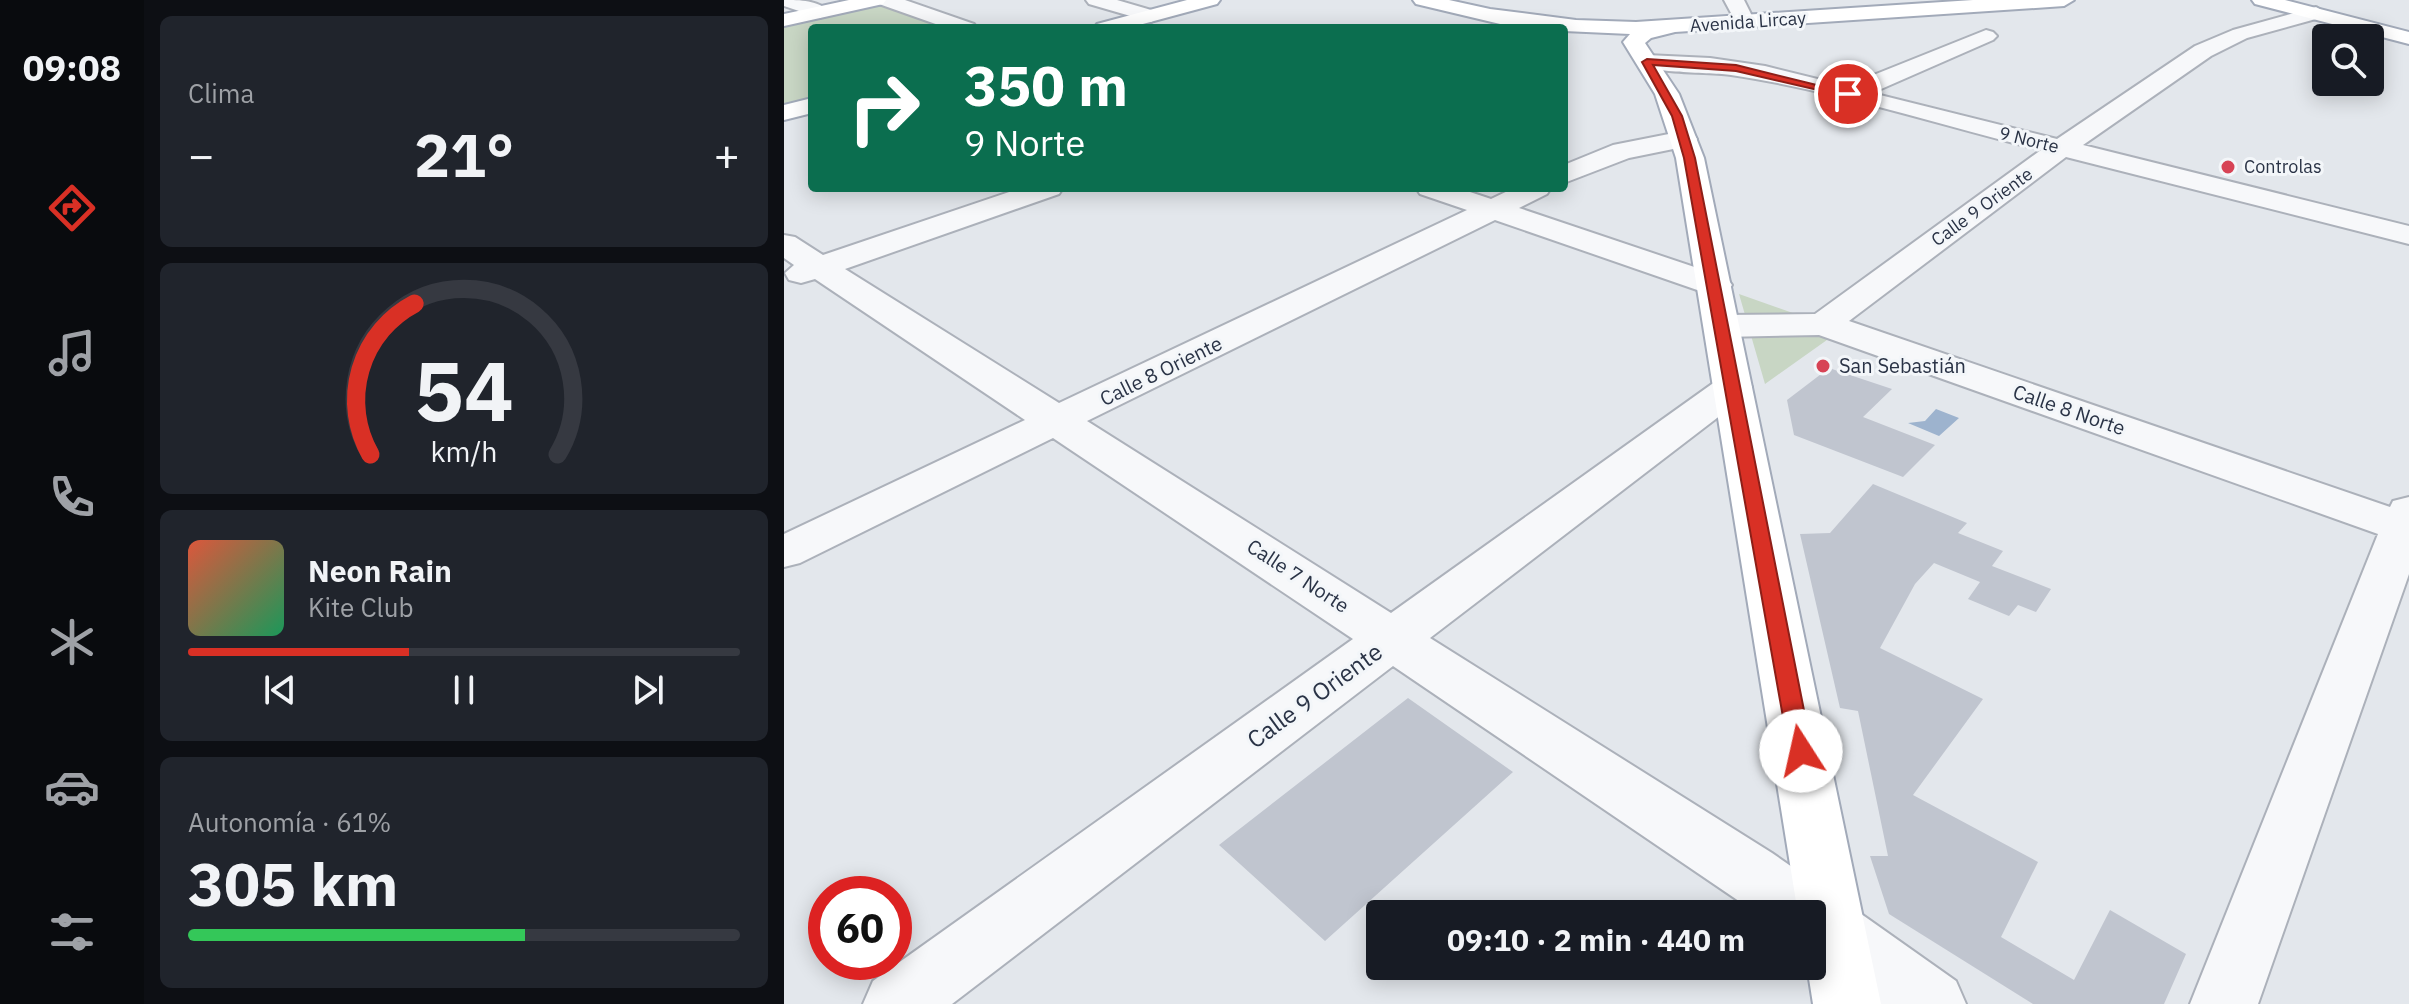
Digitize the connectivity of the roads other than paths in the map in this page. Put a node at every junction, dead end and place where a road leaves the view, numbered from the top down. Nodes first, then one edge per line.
1 (876, 0) edge
2 (886, 0) edge
3 (1096, 0) edge
4 (1210, 0) edge
5 (1423, 0) edge
6 (1734, 0) edge
7 (2064, 0) edge
8 (2262, 0) edge
9 (787, 10) edge
10 (820, 12) joint
11 (2316, 13) junction
12 (1151, 16) junction
13 (1745, 22) junction
14 (955, 24) edge
15 (1120, 24) edge
16 (1533, 24) edge
17 (1568, 27) edge
18 (1675, 28) junction
19 (1568, 29) edge
20 (1568, 32) edge
21 (1986, 36) dead end
22 (2409, 38) edge
23 (1642, 49) junction
24 (1848, 94) junction
25 (808, 106) edge
26 (784, 113) edge
27 (1684, 139) junction
28 (2061, 148) junction
29 (1568, 173) edge
30 (1037, 192) edge
31 (1442, 192) edge
32 (1529, 192) edge
33 (1493, 209) junction
34 (2409, 235) edge
35 (784, 244) edge
36 (819, 267) junction
37 (784, 279) edge
38 (1719, 305) junction
39 (1823, 324) junction
40 (1733, 387) junction
41 (1058, 421) junction
42 (2407, 522) edge
43 (784, 552) edge
44 (1393, 638) junction
45 (1789, 900) edge
46 (1815, 900) edge
47 (1826, 927) edge
48 (1826, 944) edge
49 (897, 1004) edge
50 (1847, 1004) edge
51 (1932, 1004) edge
52 (2224, 1004) edge

1 - 10 main road
2 - 14 street
3 - 12 street
4 - 12 main road
5 - 16 main road
6 - 13 street
7 - 13 main road, Avenida Lircay
8 - 11 main road
9 - 10 street
11 - 22 main road
11 - 28 street, Calle 9 Oriente
12 - 15 main road
13 - 18 main road, Avenida Lircay
17 - 18 main road, Avenida Lircay
18 - 23 main road
19 - 23 main road
20 - 23 main road
21 - 24 street
23 - 24 street, 9 Norte
23 - 27 main road
24 - 28 street, 9 Norte
25 - 26 main road
27 - 29 street
27 - 38 main road
28 - 34 street, 9 Norte
28 - 39 street, Calle 9 Oriente
30 - 36 street
31 - 33 street, Calle 8 Norte
32 - 33 street, Calle 8 Oriente
33 - 38 street, Calle 8 Norte
33 - 41 street, Calle 8 Oriente
35 - 36 street, Calle 7 Norte
36 - 37 street
36 - 41 street, Calle 7 Norte
38 - 39 street, Calle 8 Norte
38 - 40 main road
39 - 42 street, Calle 8 Norte
40 - 44 street, Calle 9 Oriente
40 - 46 main road
41 - 43 street, Calle 8 Oriente
41 - 44 street, Calle 7 Norte
42 - 52 street
44 - 45 street, Calle 7 Norte
44 - 49 street, Calle 9 Oriente
47 - 51 street, Calle 7 Norte
48 - 50 main road

